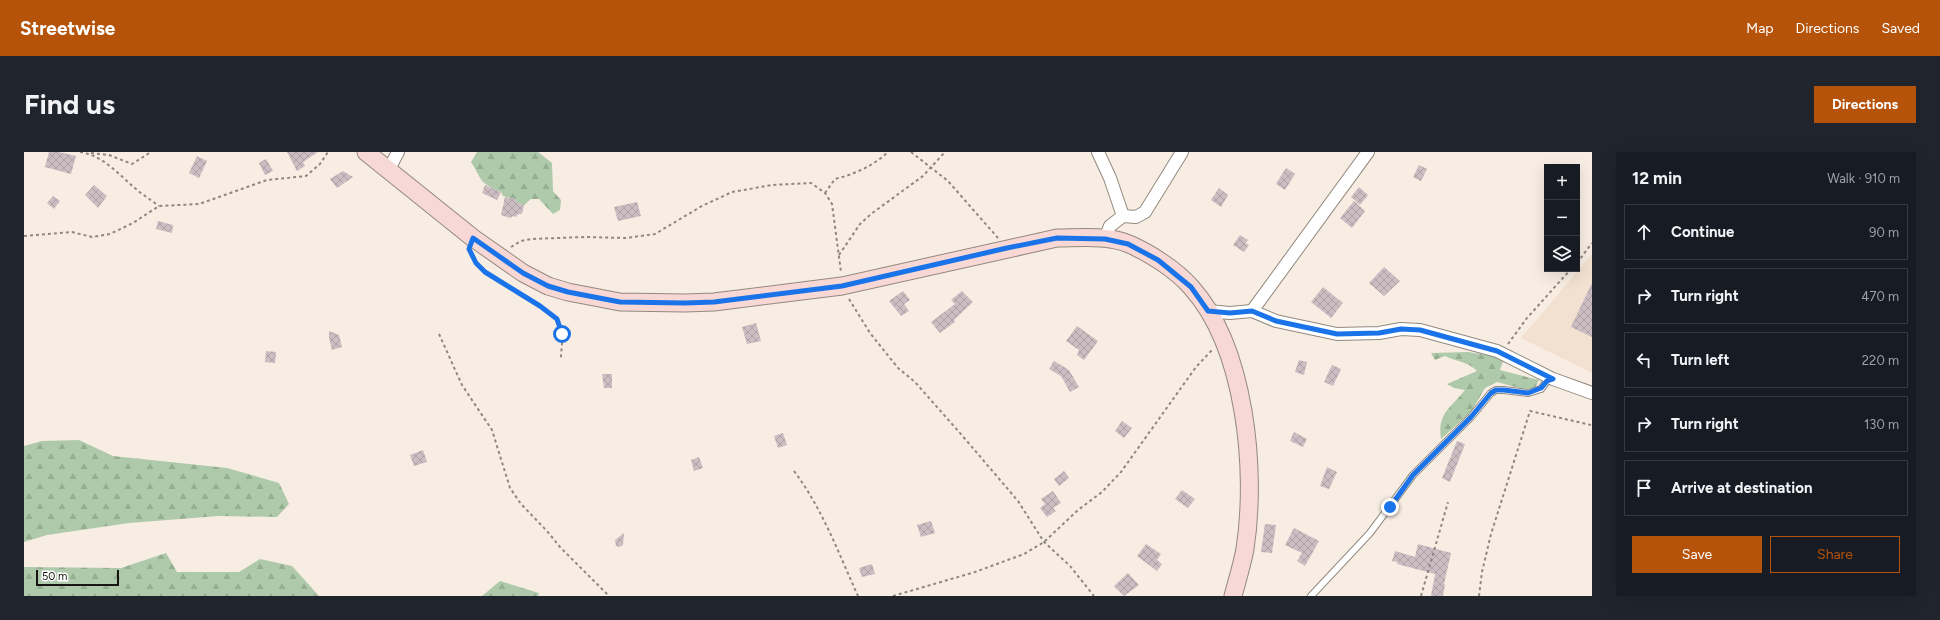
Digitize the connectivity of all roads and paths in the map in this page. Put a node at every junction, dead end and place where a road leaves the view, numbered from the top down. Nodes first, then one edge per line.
1 (80, 152) edge
2 (151, 152) edge
3 (328, 152) edge
4 (366, 152) edge
5 (398, 152) edge
6 (888, 152) edge
7 (911, 152) edge
8 (945, 152) edge
9 (1098, 152) edge
10 (1182, 152) edge
11 (1368, 152) edge
12 (88, 153) edge
13 (931, 169) junction
14 (388, 171) junction
15 (825, 194) junction
16 (159, 206) junction
17 (1123, 216) junction
18 (24, 236) edge
19 (473, 238) junction
20 (1105, 239) junction
21 (521, 241) dead end
22 (1592, 243) edge
23 (1007, 248) junction
24 (1580, 259) edge
25 (1569, 272) edge
26 (842, 286) junction
27 (1208, 311) junction
28 (1252, 311) junction
29 (439, 334) dead end
30 (1222, 339) junction
31 (1497, 351) junction
32 (561, 358) dead end
33 (1553, 379) junction
34 (1592, 393) edge
35 (1591, 425) dead end
36 (794, 471) dead end
37 (1448, 502) dead end
38 (1044, 542) junction
39 (609, 596) edge
40 (858, 596) edge
41 (893, 596) edge
42 (1094, 596) edge
43 (1233, 596) edge
44 (1311, 596) edge
45 (1421, 596) edge
46 (1479, 596) edge

1 - 12 path
2 - 12 path
3 - 16 path
4 - 14 main road
5 - 14 street
6 - 15 path
7 - 13 path
8 - 13 path
9 - 17 street
10 - 17 street
11 - 28 street
12 - 16 path
13 - 15 path
13 - 23 path
14 - 19 main road
15 - 21 path
16 - 18 path
17 - 20 street
19 - 26 main road
19 - 32 path
20 - 23 main road
20 - 27 main road
22 - 24 path
23 - 26 main road
25 - 31 path
26 - 38 path
27 - 28 street
27 - 30 main road
28 - 31 street
29 - 39 path
30 - 38 path
30 - 43 main road
31 - 33 street
33 - 34 street
33 - 44 lane
35 - 46 path
36 - 40 path
37 - 45 path
38 - 41 path
38 - 42 path

